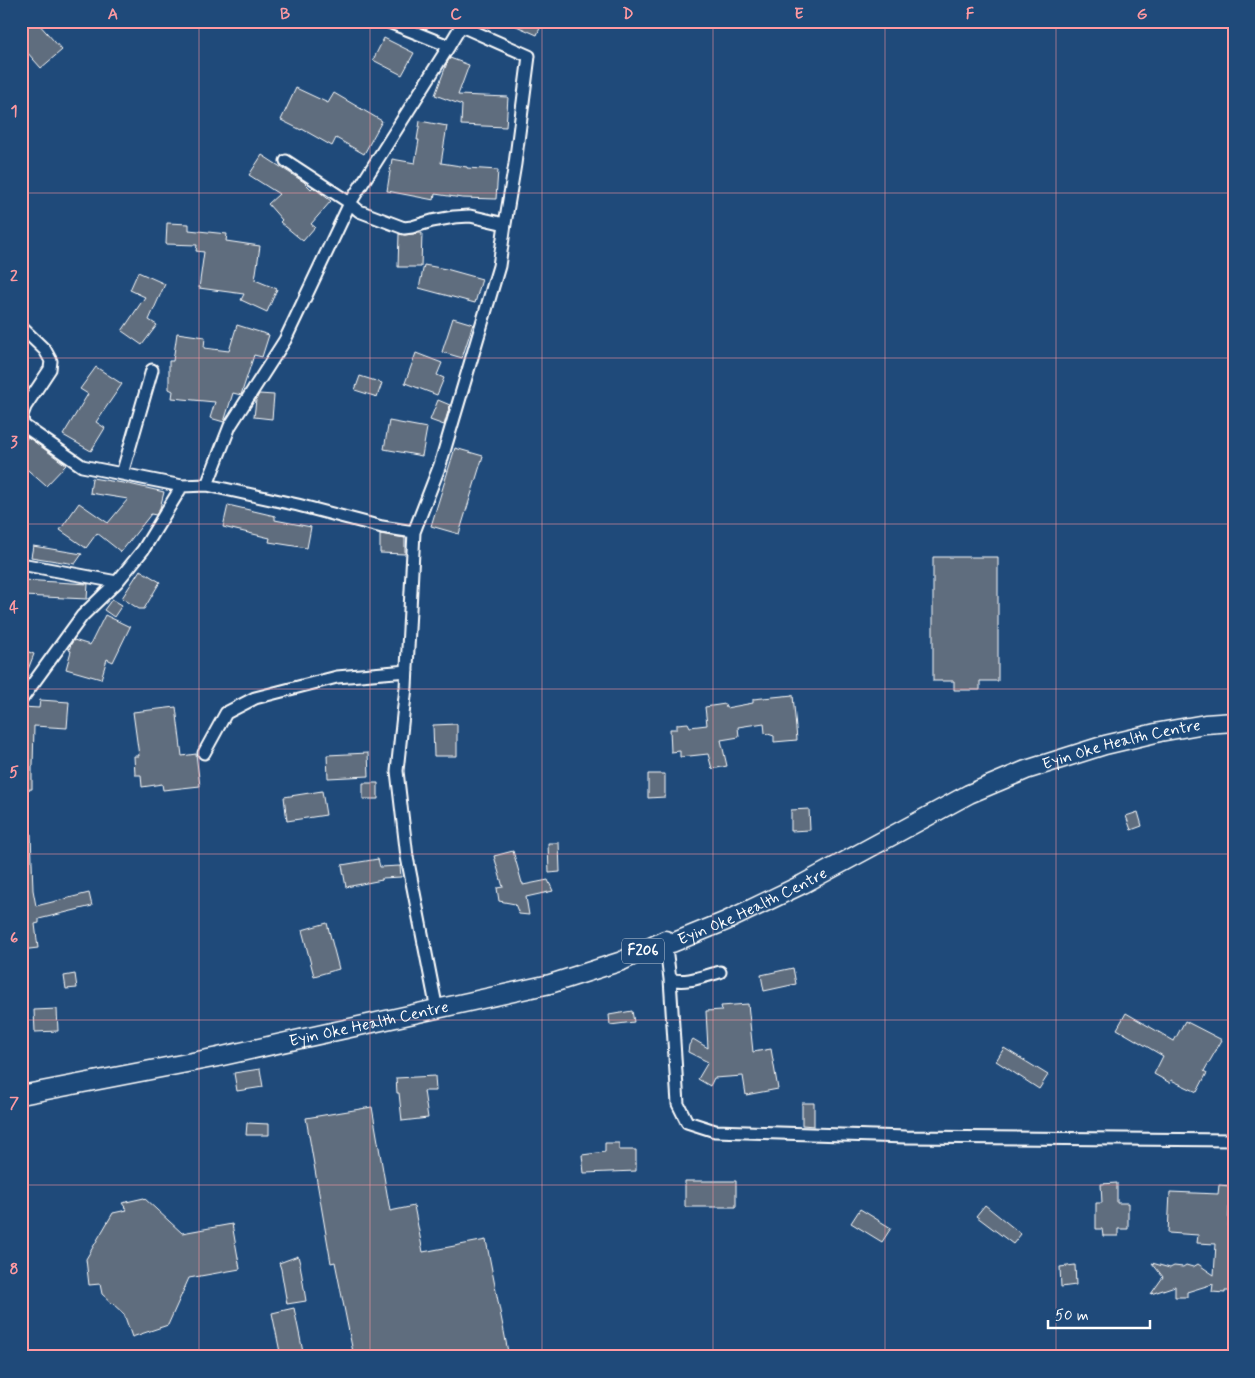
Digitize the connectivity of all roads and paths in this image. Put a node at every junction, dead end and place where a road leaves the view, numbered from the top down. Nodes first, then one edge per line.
1 (386, 21) edge
2 (449, 46) junction
3 (286, 161) dead end
4 (350, 203) junction
5 (505, 224) junction
6 (21, 327) edge
7 (152, 370) dead end
8 (122, 474) junction
9 (207, 485) junction
10 (182, 486) junction
11 (414, 532) junction
12 (21, 564) edge
13 (117, 582) junction
14 (407, 671) junction
15 (21, 700) edge
16 (1234, 722) edge
17 (204, 753) dead end
18 (665, 940) junction
19 (720, 972) dead end
20 (670, 979) junction
21 (436, 1010) junction
22 (21, 1095) edge
23 (1234, 1140) edge

1 - 2 street
2 - 4 street
2 - 5 street
3 - 4 street
4 - 5 street
4 - 9 street
5 - 11 street
6 - 8 street
7 - 8 street
8 - 10 street
9 - 10 street
9 - 11 street
10 - 13 street
11 - 14 street
12 - 13 street
13 - 15 street
14 - 17 street
14 - 21 street
16 - 18 main road, Eyin Oke Health Centre / F206
18 - 20 street
18 - 21 main road, Eyin Oke Health Centre / F206
19 - 20 street
20 - 23 street
21 - 22 main road, Eyin Oke Health Centre / F206

